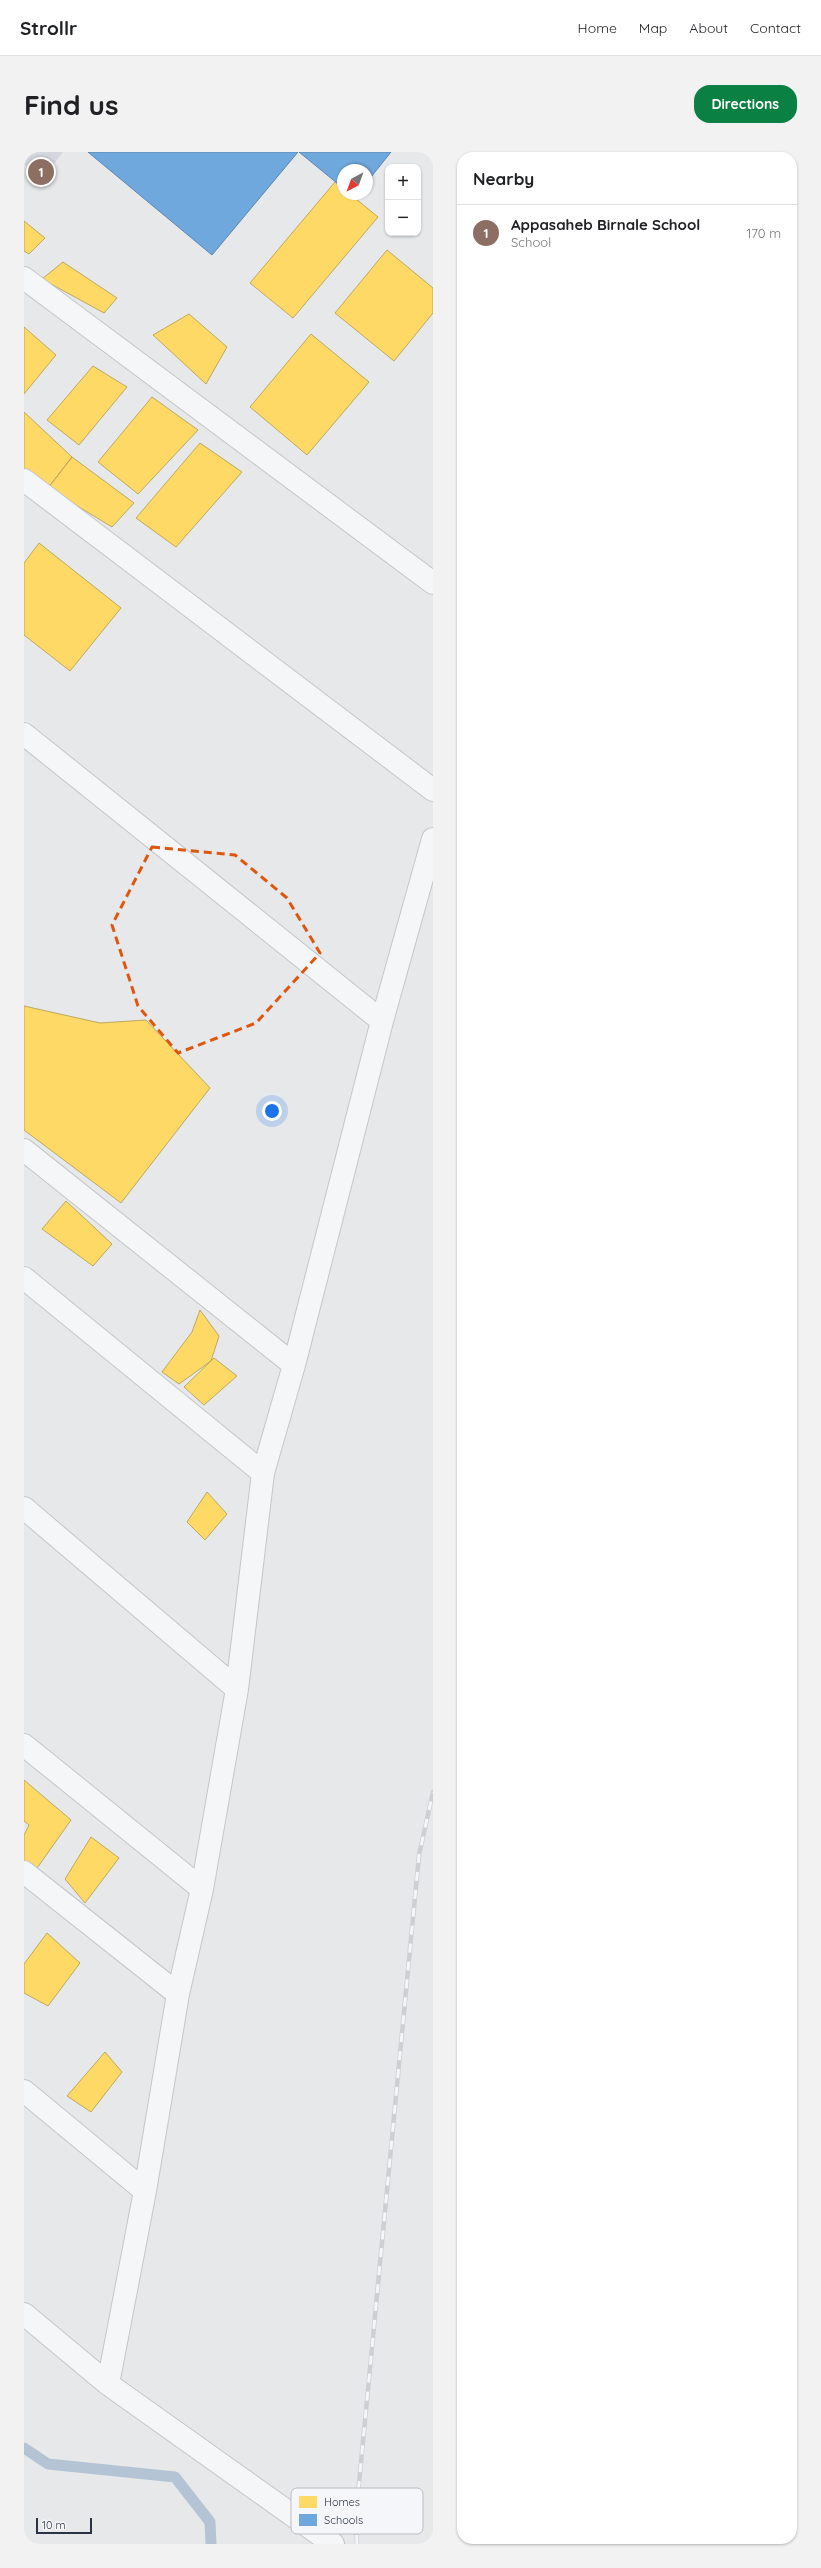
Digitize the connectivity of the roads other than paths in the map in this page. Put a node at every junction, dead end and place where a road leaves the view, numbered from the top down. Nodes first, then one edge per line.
1 (24, 278) edge
2 (24, 480) edge
3 (433, 583) edge
4 (24, 734) edge
5 (433, 790) edge
6 (433, 839) edge
7 (382, 1021) junction
8 (24, 1150) edge
9 (24, 1278) edge
10 (294, 1365) junction
11 (263, 1473) junction
12 (24, 1508) edge
13 (237, 1689) junction
14 (24, 1745) edge
15 (24, 1872) edge
16 (202, 1889) junction
17 (178, 1994) junction
18 (24, 2091) edge
19 (145, 2191) junction
20 (24, 2314) edge
21 (108, 2384) junction
22 (291, 2514) edge
23 (319, 2534) edge
24 (333, 2544) edge

1 - 3 street
2 - 5 street
4 - 7 street
6 - 7 street
7 - 10 street
8 - 10 street
9 - 11 street
10 - 11 street
11 - 13 street
12 - 13 street
13 - 16 street
14 - 16 street
15 - 17 street
16 - 17 street
17 - 19 street
18 - 19 street
19 - 21 street
20 - 21 street
21 - 22 street
23 - 24 street

